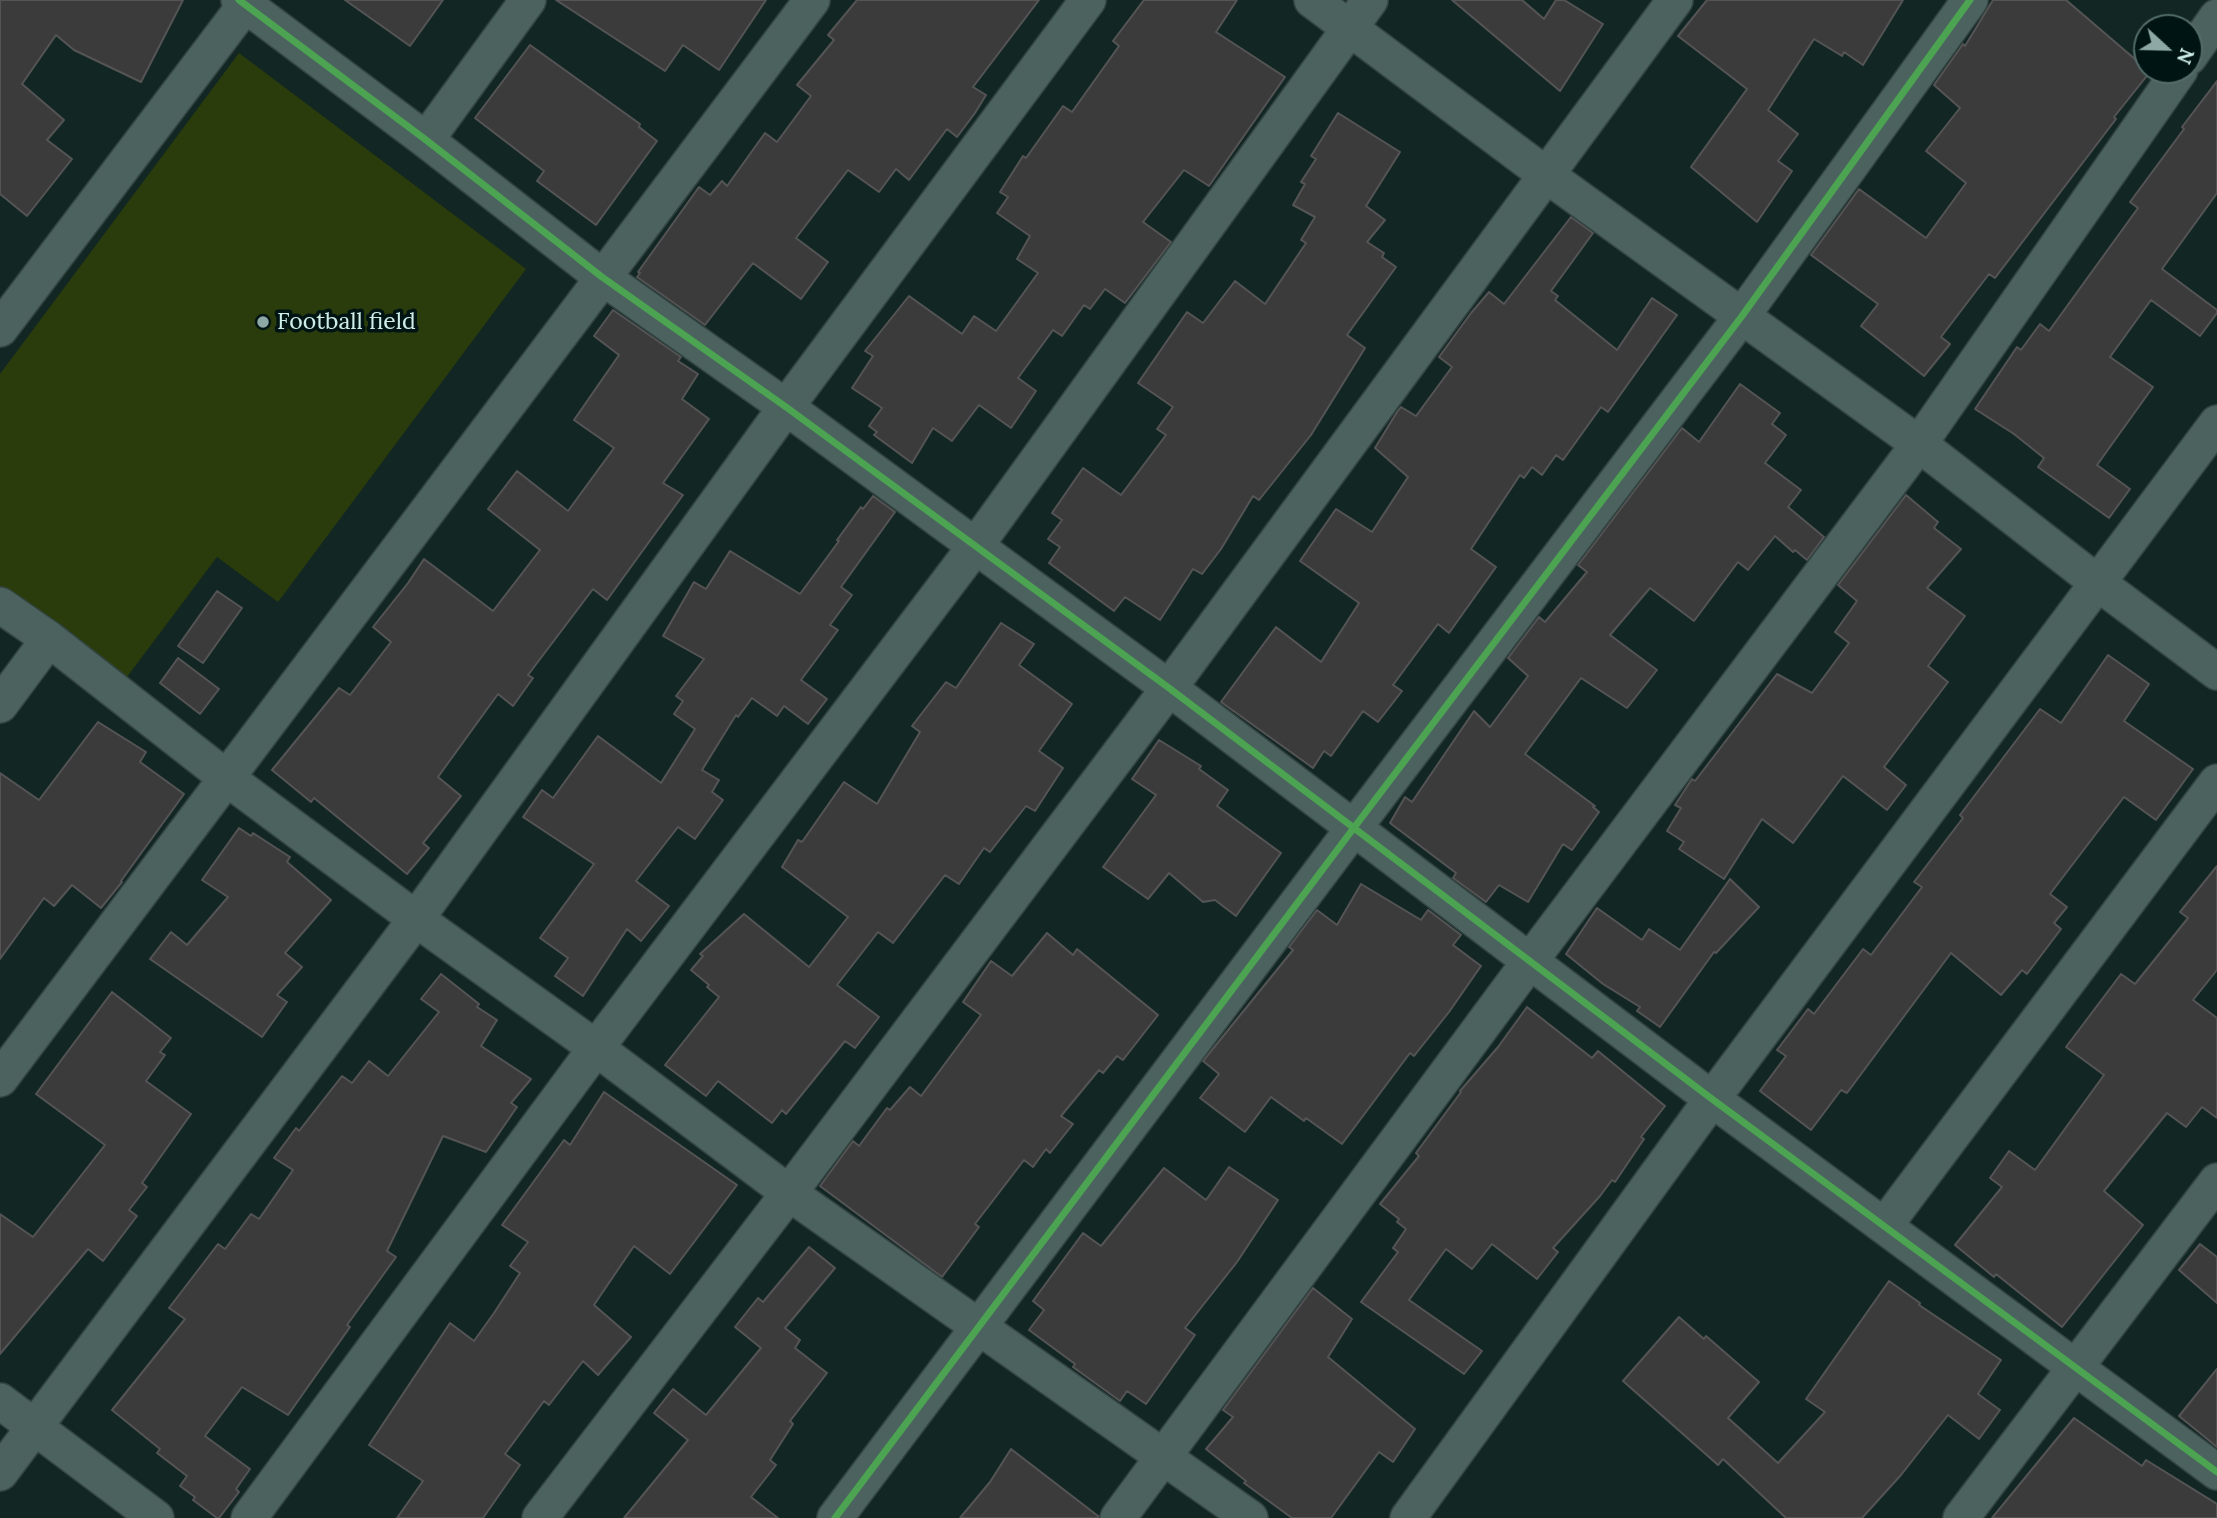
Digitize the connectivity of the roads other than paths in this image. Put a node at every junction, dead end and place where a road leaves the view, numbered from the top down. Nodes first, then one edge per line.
1 (528, 0) edge
2 (812, 0) edge
3 (1088, 0) edge
4 (1311, 0) edge
5 (1370, 0) edge
6 (1675, 0) edge
7 (1970, 0) edge
8 (245, 2) edge
9 (2217, 17) edge
10 (1348, 28) junction
11 (2203, 37) edge
12 (2170, 84) edge
13 (426, 140) junction
14 (1545, 174) junction
15 (602, 277) junction
16 (1742, 316) junction
17 (0, 329) edge
18 (786, 407) junction
19 (2217, 422) edge
20 (1919, 444) junction
21 (974, 548) junction
22 (2098, 583) junction
23 (0, 605) edge
24 (49, 639) junction
25 (2217, 672) edge
26 (1169, 688) junction
27 (0, 705) edge
28 (228, 779) junction
29 (2217, 782) edge
30 (1353, 829) junction
31 (416, 919) junction
32 (1530, 961) junction
33 (596, 1048) junction
34 (0, 1079) edge
35 (1712, 1099) junction
36 (2217, 1181) edge
37 (789, 1193) junction
38 (1885, 1225) junction
39 (979, 1329) junction
40 (2076, 1367) junction
41 (0, 1401) edge
42 (36, 1427) junction
43 (1164, 1457) junction
44 (2217, 1472) edge
45 (0, 1473) edge
46 (156, 1518) edge
47 (249, 1518) edge
48 (540, 1518) edge
49 (835, 1518) edge
50 (1118, 1518) edge
51 (1250, 1518) edge
52 (1408, 1518) edge
53 (1961, 1518) edge

1 - 13 street
2 - 15 street
3 - 18 street
4 - 10 street
5 - 10 street
6 - 14 street
7 - 16 street
8 - 13 street
8 - 17 street
9 - 11 street
10 - 14 street
10 - 21 street
12 - 20 street
13 - 15 street
14 - 16 street
14 - 26 street
15 - 18 street
15 - 28 street
16 - 20 street
16 - 30 street
18 - 21 street
18 - 31 street
19 - 22 street
20 - 22 street
20 - 32 street
21 - 26 street
21 - 33 street
22 - 25 street
22 - 35 street
23 - 24 street
24 - 27 street
24 - 28 street
26 - 30 street
26 - 37 street
28 - 31 street
28 - 34 street
29 - 38 street
30 - 32 street
30 - 39 street
31 - 33 street
31 - 42 street
32 - 35 street
32 - 43 street
33 - 37 street
33 - 47 street
35 - 38 street
35 - 52 street
36 - 40 street
37 - 39 street
37 - 48 street
38 - 40 street
39 - 43 street
39 - 49 street
40 - 44 street
40 - 53 street
41 - 42 street
42 - 45 street
42 - 46 street
43 - 50 street
43 - 51 street

